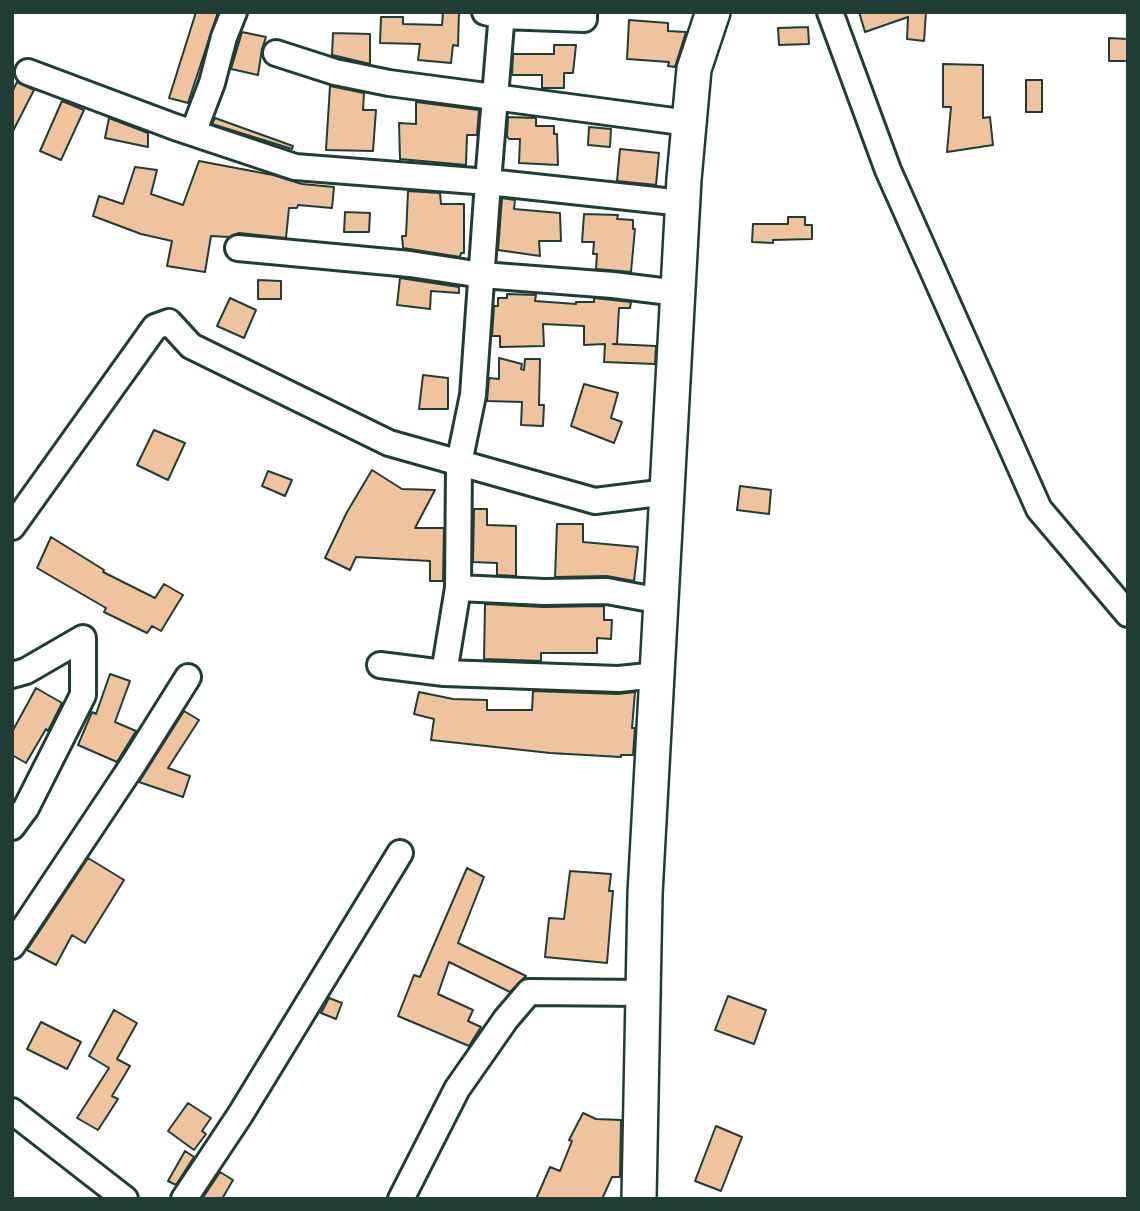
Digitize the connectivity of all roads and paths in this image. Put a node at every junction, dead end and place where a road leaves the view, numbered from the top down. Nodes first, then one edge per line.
1 (234, 12) edge
2 (584, 12) edge
3 (713, 12) edge
4 (830, 12) edge
5 (497, 13) edge
6 (276, 53) dead end
7 (28, 72) dead end
8 (495, 97) junction
9 (689, 123) junction
10 (193, 133) junction
11 (488, 182) junction
12 (683, 203) junction
13 (237, 248) dead end
14 (482, 275) junction
15 (678, 293) junction
16 (459, 463) junction
17 (667, 492) junction
18 (12, 527) edge
19 (458, 588) junction
20 (661, 601) junction
21 (1128, 614) edge
22 (380, 665) dead end
23 (444, 673) junction
24 (657, 675) junction
25 (12, 676) edge
26 (188, 677) dead end
27 (12, 827) edge
28 (400, 853) dead end
29 (12, 946) edge
30 (643, 993) junction
31 (12, 1111) edge
32 (125, 1199) edge
33 (184, 1199) edge
34 (401, 1199) edge
35 (639, 1199) edge

1 - 10 street
2 - 5 street
3 - 9 main road
4 - 21 street
5 - 8 street
6 - 8 street
7 - 10 street
8 - 9 street
8 - 11 street
9 - 12 main road
10 - 11 street
11 - 12 street
11 - 14 street
12 - 15 main road
13 - 14 street
14 - 15 street
14 - 16 street
15 - 17 main road
16 - 17 street
16 - 18 street
16 - 19 street
17 - 20 main road
19 - 20 street
19 - 23 street
20 - 24 main road
22 - 23 street
23 - 24 street
24 - 30 main road
25 - 27 street
26 - 29 street
28 - 33 street
30 - 34 street
30 - 35 main road
31 - 32 street

